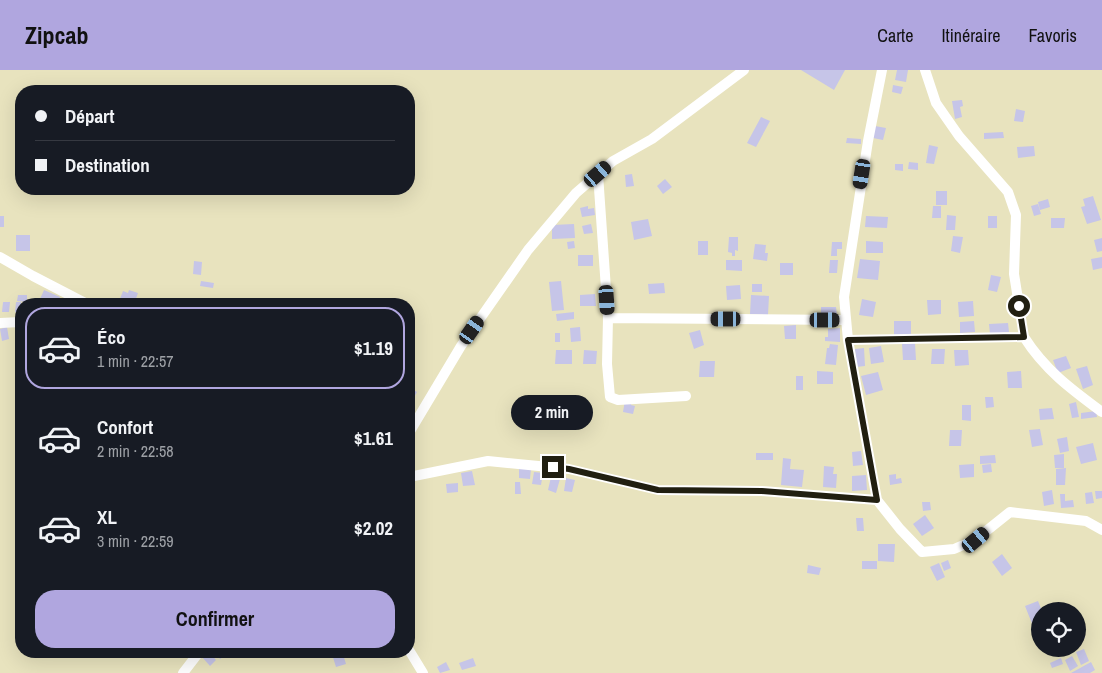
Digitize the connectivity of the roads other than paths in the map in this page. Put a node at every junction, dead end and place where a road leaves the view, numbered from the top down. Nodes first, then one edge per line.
1 (744, 70) edge
2 (882, 70) edge
3 (925, 70) edge
4 (598, 174) junction
5 (0, 256) edge
6 (75, 298) edge
7 (608, 318) junction
8 (845, 320) junction
9 (15, 322) edge
10 (0, 323) edge
11 (1024, 337) junction
12 (848, 340) junction
13 (686, 396) dead end
14 (1102, 412) edge
15 (415, 422) edge
16 (415, 476) edge
17 (877, 500) junction
18 (1102, 530) edge
19 (195, 658) edge
20 (414, 658) edge
21 (183, 673) edge
22 (424, 673) edge

1 - 4 street
2 - 8 street
3 - 11 street
4 - 7 street
4 - 15 street
5 - 6 street
7 - 8 street
7 - 13 street
8 - 12 street
9 - 10 street
11 - 12 street
11 - 14 street
12 - 17 street
16 - 17 street
17 - 18 street
19 - 21 street
20 - 22 street

